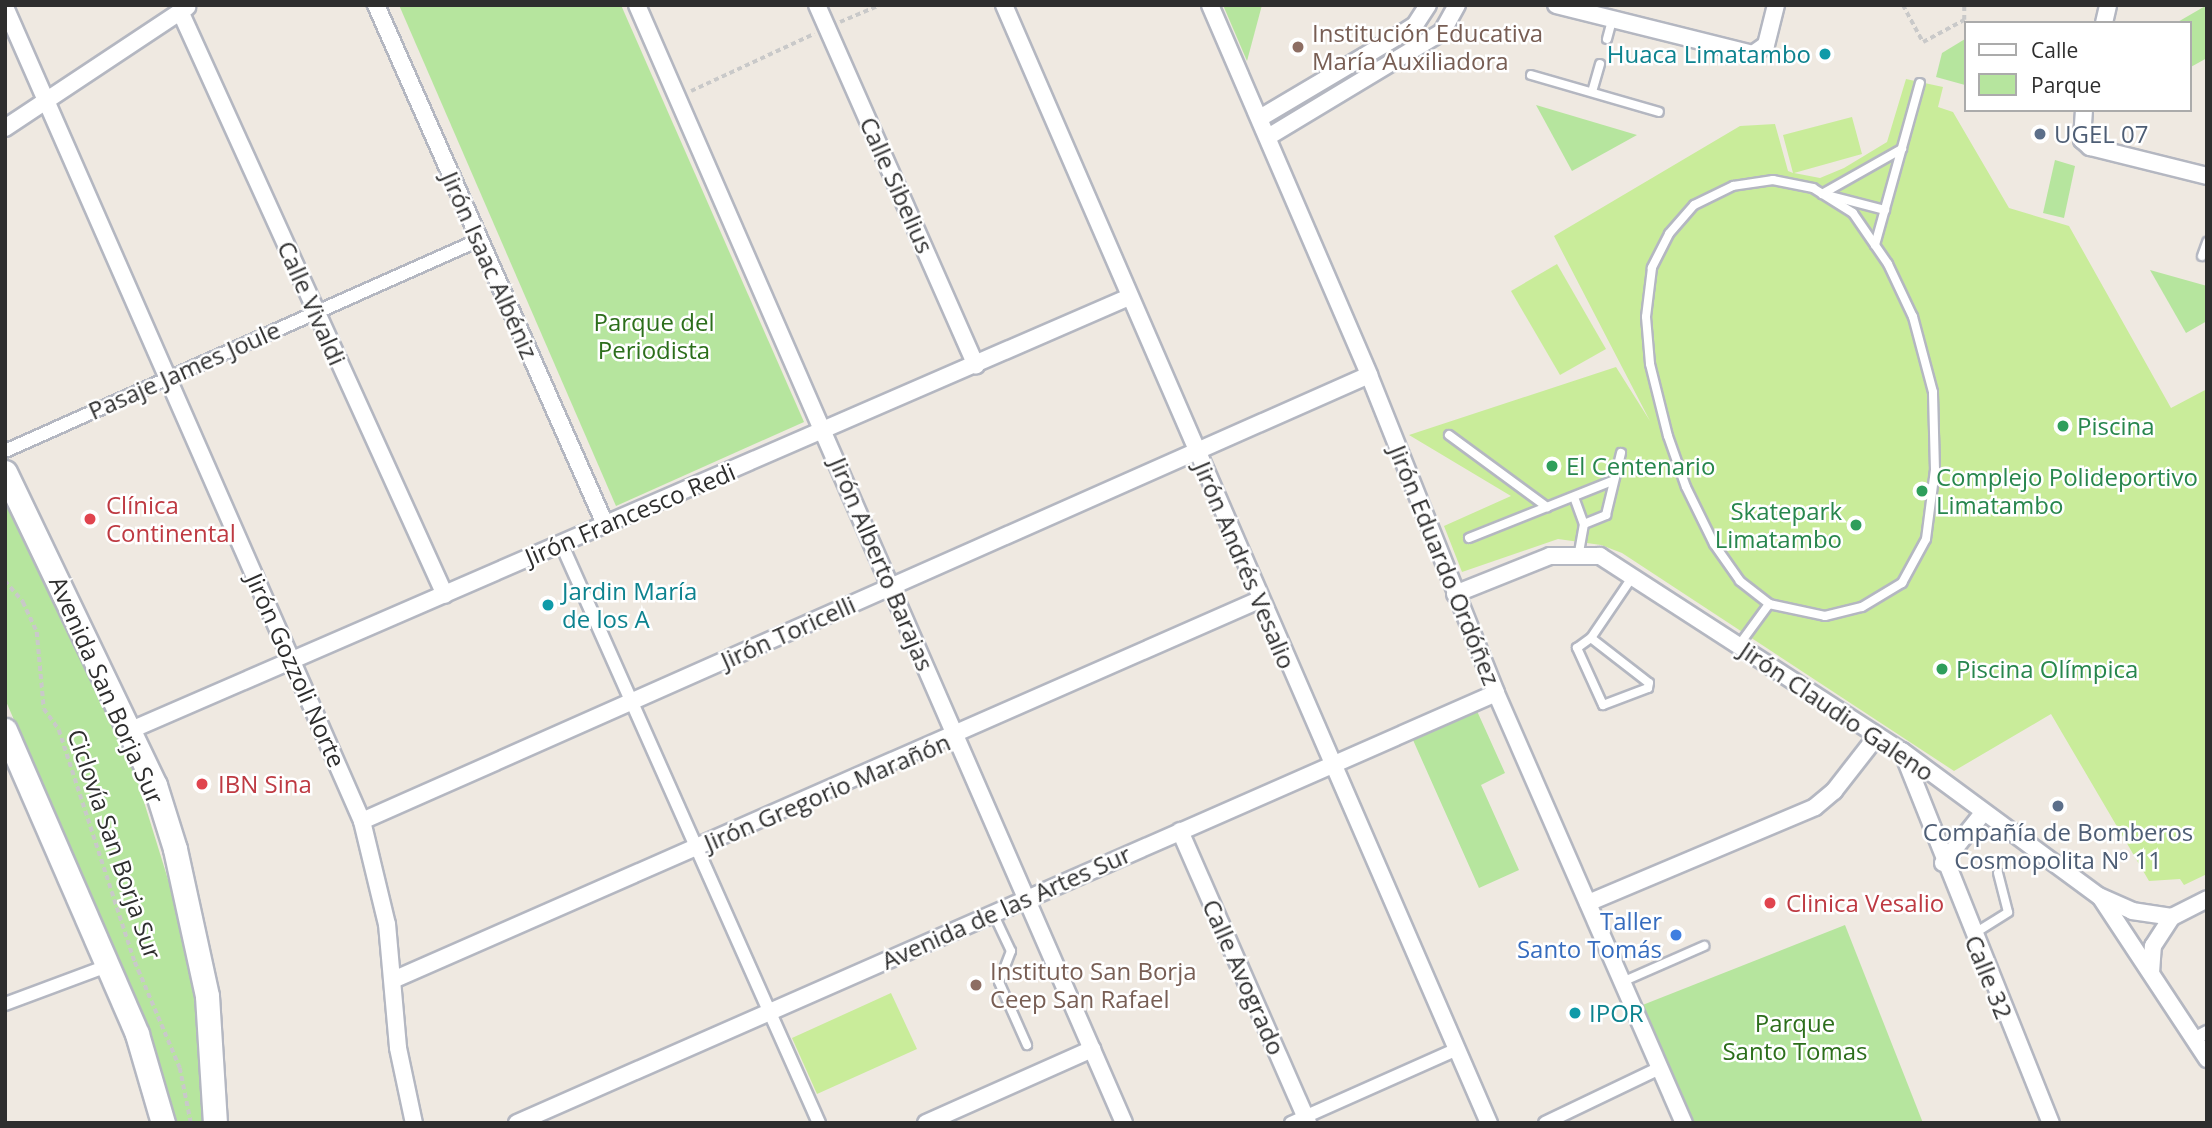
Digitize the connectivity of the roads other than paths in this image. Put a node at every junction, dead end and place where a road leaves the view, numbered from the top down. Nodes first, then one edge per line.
1 (376, 5) edge
2 (637, 5) edge
3 (817, 5) edge
4 (1004, 5) edge
5 (1210, 5) edge
6 (1428, 5) edge
7 (1457, 5) edge
8 (1556, 5) edge
9 (1776, 5) edge
10 (5, 6) edge
11 (184, 8) edge
12 (1612, 20) junction
13 (1607, 38) dead end
14 (1600, 64) dead end
15 (1531, 75) dead end
16 (1920, 83) dead end
17 (1592, 92) junction
18 (48, 100) junction
19 (1659, 112) dead end
20 (2084, 112) edge
21 (1260, 118) junction
22 (5, 128) edge
23 (1268, 136) junction
24 (1902, 149) junction
25 (2207, 176) edge
26 (1822, 194) junction
27 (1885, 210) junction
28 (479, 240) junction
29 (2207, 242) edge
30 (1875, 245) junction
31 (2203, 256) dead end
32 (1129, 297) junction
33 (315, 311) junction
34 (976, 366) junction
35 (1368, 375) junction
36 (166, 379) junction
37 (826, 430) junction
38 (1449, 435) dead end
39 (1195, 449) junction
40 (5, 451) edge
41 (1621, 453) dead end
42 (5, 472) edge
43 (1612, 481) junction
44 (1574, 496) junction
45 (1547, 507) junction
46 (605, 524) junction
47 (1584, 524) junction
48 (1469, 538) dead end
49 (561, 543) junction
50 (1579, 553) junction
51 (1634, 575) junction
52 (891, 586) junction
53 (1455, 594) junction
54 (445, 595) junction
55 (1259, 600) junction
56 (1769, 604) junction
57 (1591, 638) junction
58 (1739, 645) junction
59 (293, 660) junction
60 (1496, 693) junction
61 (630, 702) junction
62 (5, 730) edge
63 (131, 730) junction
64 (955, 736) junction
65 (1877, 736) junction
66 (1902, 751) junction
67 (1332, 765) junction
68 (1983, 813) junction
69 (362, 821) junction
70 (1180, 831) junction
71 (697, 848) junction
72 (1943, 863) junction
73 (1998, 873) dead end
74 (2099, 897) junction
75 (1027, 898) junction
76 (2207, 899) edge
77 (1588, 903) junction
78 (993, 913) junction
79 (2172, 917) junction
80 (1972, 935) junction
81 (1704, 946) dead end
82 (107, 966) junction
83 (2151, 973) junction
84 (393, 980) junction
85 (1622, 982) junction
86 (5, 1004) edge
87 (769, 1012) junction
88 (2200, 1036) edge
89 (1027, 1045) dead end
90 (1092, 1049) junction
91 (1457, 1049) junction
92 (2207, 1059) edge
93 (1660, 1068) junction
94 (944, 1119) edge
95 (1302, 1121) edge
96 (163, 1123) edge
97 (215, 1123) edge
98 (414, 1123) edge
99 (517, 1123) edge
100 (819, 1123) edge
101 (926, 1123) edge
102 (1124, 1123) edge
103 (1489, 1123) edge
104 (1545, 1123) edge
105 (1685, 1123) edge
106 (2051, 1123) edge

1 - 28 street, Jirón Isaac Albéniz
2 - 37 street, Jirón Alberto Barajas
3 - 34 street, Calle Sibelius
4 - 32 street, Jirón Andrés Vesalio
5 - 21 street, Jirón Eduardo Ordóñez
6 - 21 street
7 - 23 street
8 - 12 street
9 - 12 street
10 - 18 street, Jirón Gozzoli Norte
11 - 18 street
11 - 33 street, Calle Vivaldi
12 - 13 lane
14 - 17 lane
15 - 17 lane
16 - 24 lane
17 - 19 lane
18 - 22 street
18 - 36 street, Jirón Gozzoli Norte
20 - 25 street
21 - 23 street, Jirón Eduardo Ordóñez
23 - 35 street, Jirón Eduardo Ordóñez
24 - 26 lane
24 - 27 lane
26 - 27 lane
26 - 30 lane
26 - 56 lane
27 - 30 lane
28 - 33 street, Pasaje James Joule
28 - 46 street, Jirón Isaac Albéniz
29 - 31 lane
30 - 56 lane
32 - 34 street, Jirón Francesco Redi
32 - 39 street, Jirón Andrés Vesalio
33 - 36 street, Pasaje James Joule
33 - 54 street, Calle Vivaldi
34 - 37 street, Jirón Francesco Redi
35 - 39 street, Jirón Toricelli
35 - 53 street, Jirón Eduardo Ordóñez
36 - 40 street, Pasaje James Joule
36 - 59 street, Jirón Gozzoli Norte
37 - 46 street, Jirón Francesco Redi
37 - 52 street, Jirón Alberto Barajas
38 - 45 lane
39 - 52 street, Jirón Toricelli
39 - 55 street, Jirón Andrés Vesalio
41 - 43 lane
42 - 63 main road, Avenida San Borja Sur
43 - 44 lane
43 - 47 lane
44 - 45 lane
44 - 47 lane
45 - 48 lane
46 - 49 street, Jirón Francesco Redi
47 - 50 lane
49 - 54 street, Jirón Francesco Redi
49 - 61 street
50 - 51 street, Jirón Claudio Galeno
50 - 53 street, Jirón Claudio Galeno
51 - 57 lane
51 - 58 street, Jirón Claudio Galeno
52 - 61 street, Jirón Toricelli
52 - 64 street, Jirón Alberto Barajas
53 - 60 street, Jirón Eduardo Ordóñez
54 - 59 street, Jirón Francesco Redi
55 - 64 street, Jirón Gregorio Marañón
55 - 67 street, Jirón Andrés Vesalio
56 - 58 lane
57 - 57 lane
58 - 65 street, Jirón Claudio Galeno
59 - 63 street, Jirón Francesco Redi
59 - 69 street, Jirón Gozzoli Norte
60 - 67 street, Avenida de las Artes Sur
60 - 77 street, Jirón Eduardo Ordóñez
61 - 69 street, Jirón Toricelli
61 - 71 street
62 - 82 main road
63 - 97 main road, Avenida San Borja Sur
64 - 71 street, Jirón Gregorio Marañón
64 - 75 street, Jirón Alberto Barajas
65 - 66 street, Jirón Claudio Galeno
65 - 77 street
66 - 68 street, Jirón Claudio Galeno
66 - 72 street, Calle 32
67 - 70 street, Avenida de las Artes Sur
67 - 91 street, Jirón Andrés Vesalio
68 - 72 street
68 - 74 street, Jirón Claudio Galeno
69 - 84 street, Jirón Gozzoli Norte
70 - 75 street, Avenida de las Artes Sur
70 - 95 street, Calle Avogrado
71 - 84 street, Jirón Gregorio Marañón
71 - 87 street
72 - 80 street, Calle 32
73 - 80 lane
74 - 79 street, Jirón Claudio Galeno
74 - 83 street
75 - 78 street, Avenida de las Artes Sur
75 - 90 street, Jirón Alberto Barajas
76 - 79 street
77 - 85 street, Jirón Eduardo Ordóñez
78 - 87 street, Avenida de las Artes Sur
78 - 89 lane
79 - 83 street
80 - 106 street, Calle 32
81 - 85 lane
82 - 86 street
82 - 96 main road
83 - 88 street
84 - 98 street, Jirón Gozzoli Norte
85 - 93 street, Jirón Eduardo Ordóñez
87 - 99 street, Avenida de las Artes Sur
87 - 100 street
88 - 92 street
90 - 94 street
90 - 102 street, Jirón Alberto Barajas
91 - 95 street
91 - 103 street, Jirón Andrés Vesalio
93 - 104 street
93 - 105 street, Jirón Eduardo Ordóñez
94 - 101 street

